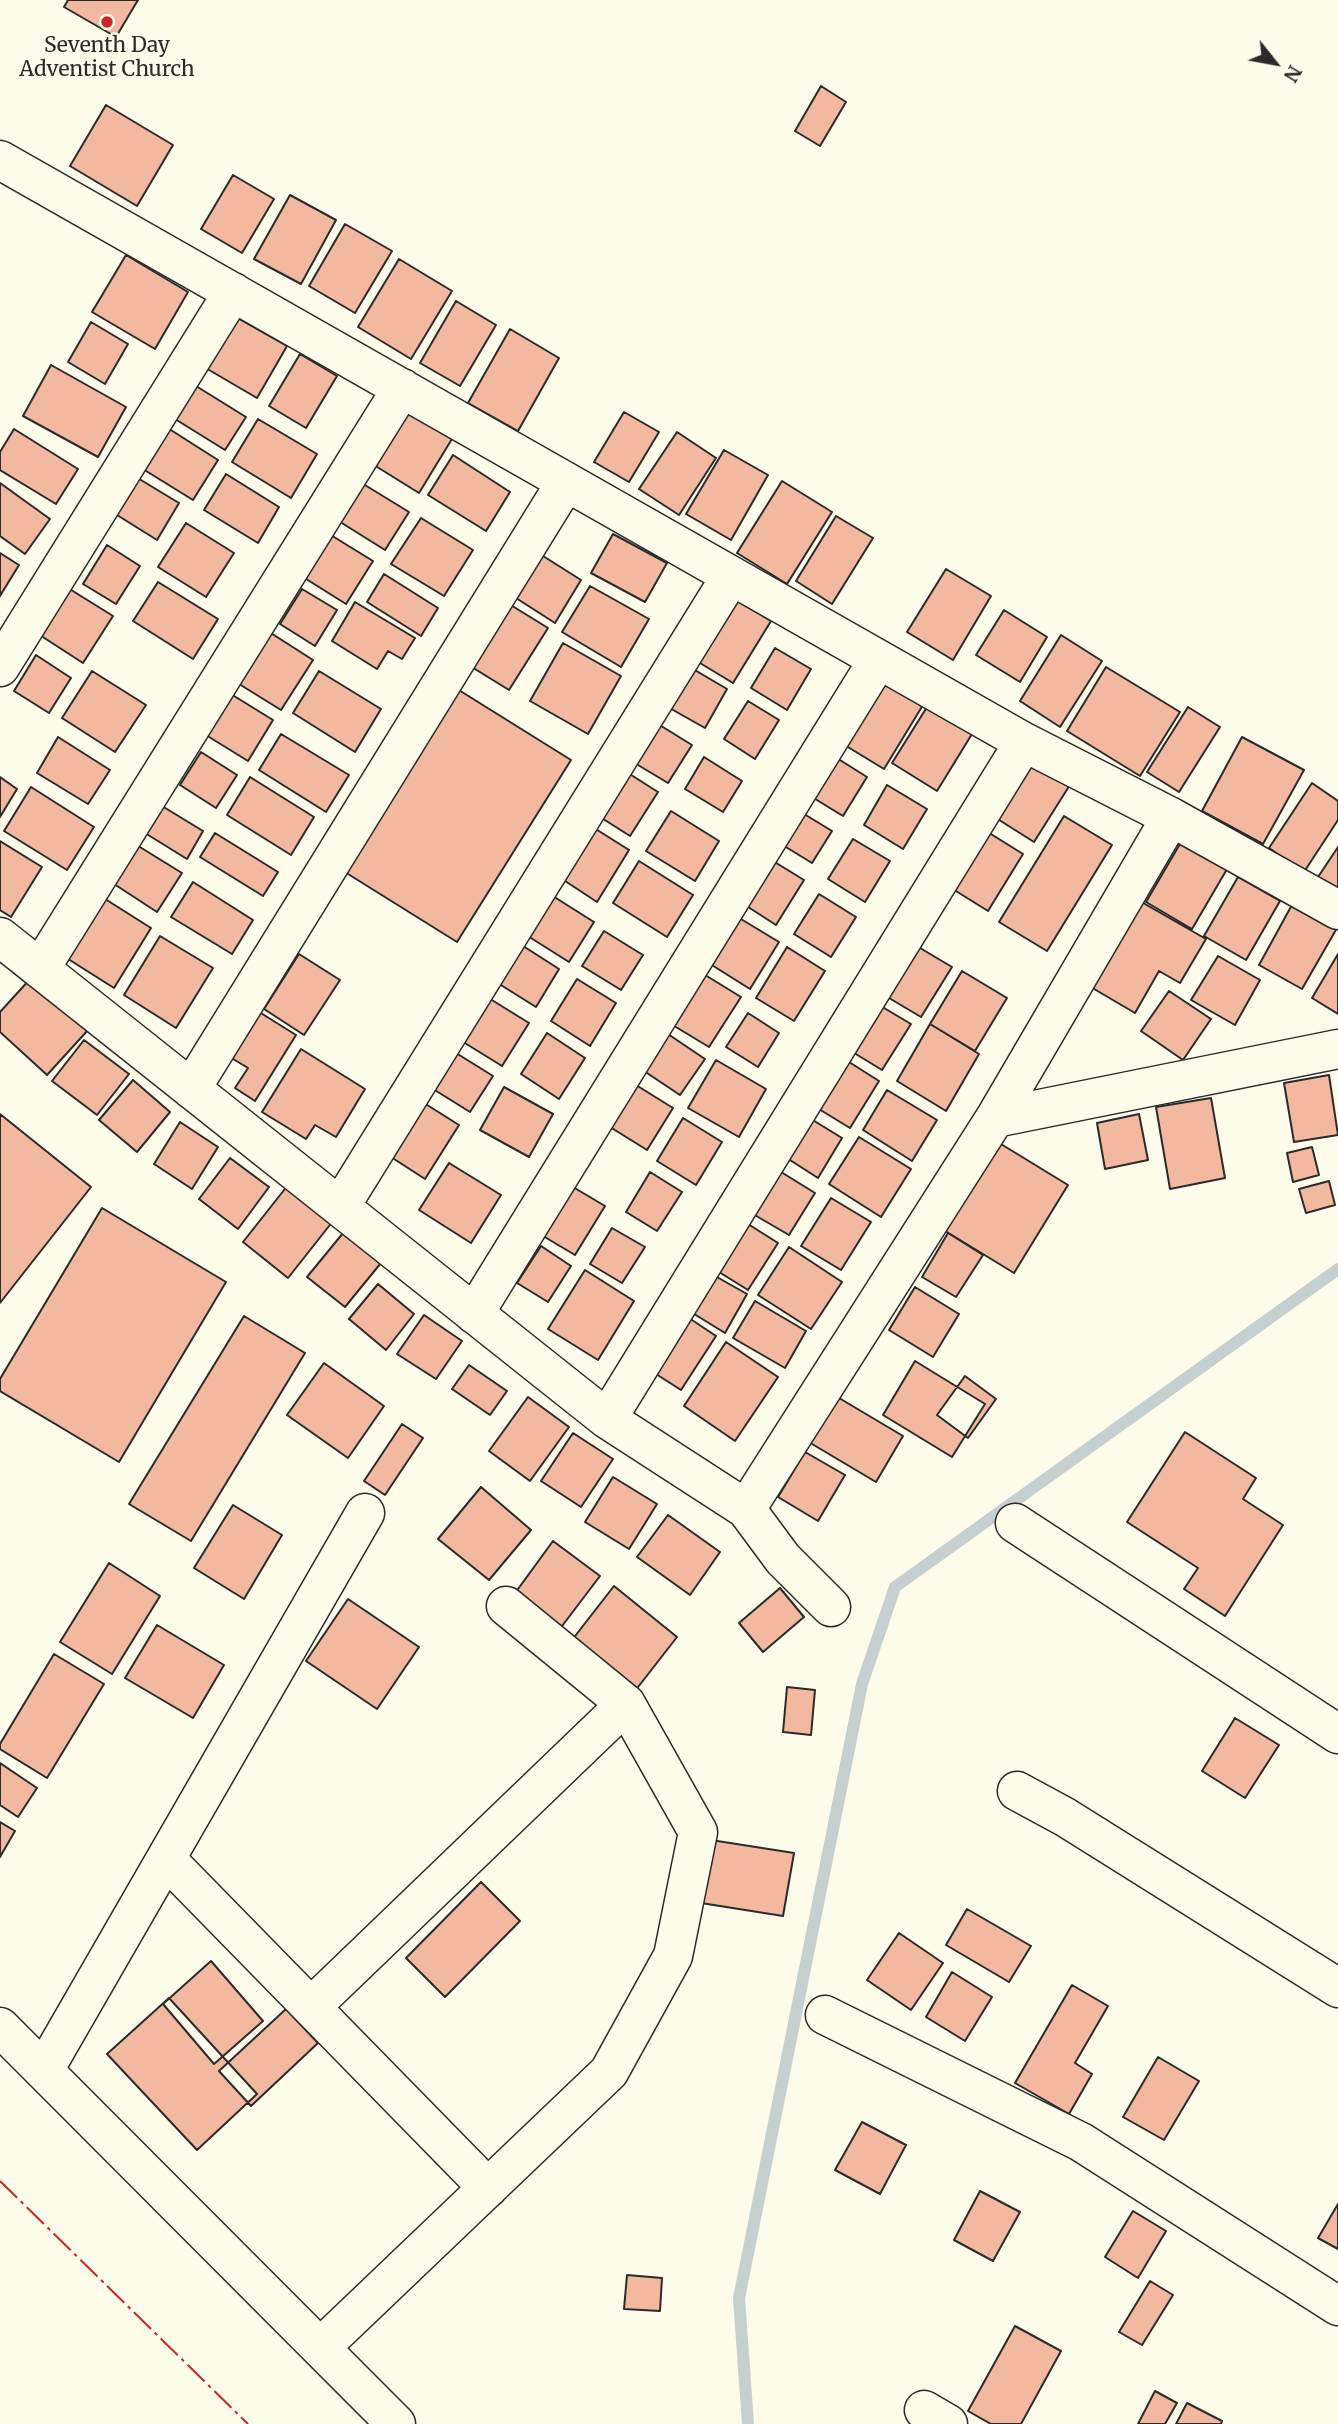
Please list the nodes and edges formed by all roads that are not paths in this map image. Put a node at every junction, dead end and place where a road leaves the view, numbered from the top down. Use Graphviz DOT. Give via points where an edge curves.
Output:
graph roads {
  1 [pos="0,160"];
  2 [pos="233,292"];
  3 [pos="402,388"];
  4 [pos="566,482"];
  5 [pos="731,576"];
  6 [pos="878,660"];
  7 [pos="0,667"];
  8 [pos="1024,743"];
  9 [pos="1171,817"];
  10 [pos="1338,910"];
  11 [pos="0,937"];
  12 [pos="40,970"];
  13 [pos="1338,1049"];
  14 [pos="191,1089"];
  15 [pos="995,1118"];
  16 [pos="340,1207"];
  17 [pos="474,1314"];
  18 [pos="607,1419"];
  19 [pos="746,1509"];
  20 [pos="365,1513"];
  21 [pos="1015,1523"];
  22 [pos="506,1606"];
  23 [pos="831,1608"];
  24 [pos="626,1704"];
  25 [pos="1338,1734"];
  26 [pos="1017,1791"];
  27 [pos="166,1859"];
  28 [pos="1338,1988"];
  29 [pos="311,2007"];
  30 [pos="825,2015"];
  31 [pos="0,2027"];
  32 [pos="44,2070"];
  33 [pos="488,2188"];
  34 [pos="1338,2306"];
  35 [pos="321,2347"];
  36 [pos="396,2424"];
  1 -- 2 [label="street"];
  2 -- 3 [label="street"];
  2 -- 7 [label="street"];
  3 -- 4 [label="street"];
  3 -- 12 [label="street"];
  4 -- 5 [label="street"];
  4 -- 14 [label="street"];
  5 -- 6 [label="street"];
  5 -- 16 [label="street"];
  6 -- 8 [label="street"];
  6 -- 17 [label="street"];
  8 -- 9 [label="street"];
  8 -- 18 [label="street"];
  9 -- 10 [label="street"];
  9 -- 15 [label="street"];
  11 -- 12 [label="street"];
  12 -- 14 [label="street"];
  13 -- 15 [label="street"];
  14 -- 16 [label="street"];
  15 -- 19 [label="street"];
  16 -- 17 [label="street"];
  17 -- 18 [label="street"];
  18 -- 19 [label="street"];
  19 -- 23 [label="street" via="783,1559"];
  20 -- 27 [label="street"];
  21 -- 25 [label="street"];
  22 -- 24 [label="street"];
  24 -- 29 [label="street"];
  24 -- 33 [label="street" via="698,1832 673,1956 609,2072"];
  26 -- 28 [label="street"];
  27 -- 29 [label="street"];
  27 -- 32 [label="street"];
  29 -- 33 [label="street"];
  30 -- 34 [label="street" via="1081,2142"];
  31 -- 32 [label="street"];
  32 -- 35 [label="street"];
  33 -- 35 [label="street"];
  35 -- 36 [label="street"];
}
